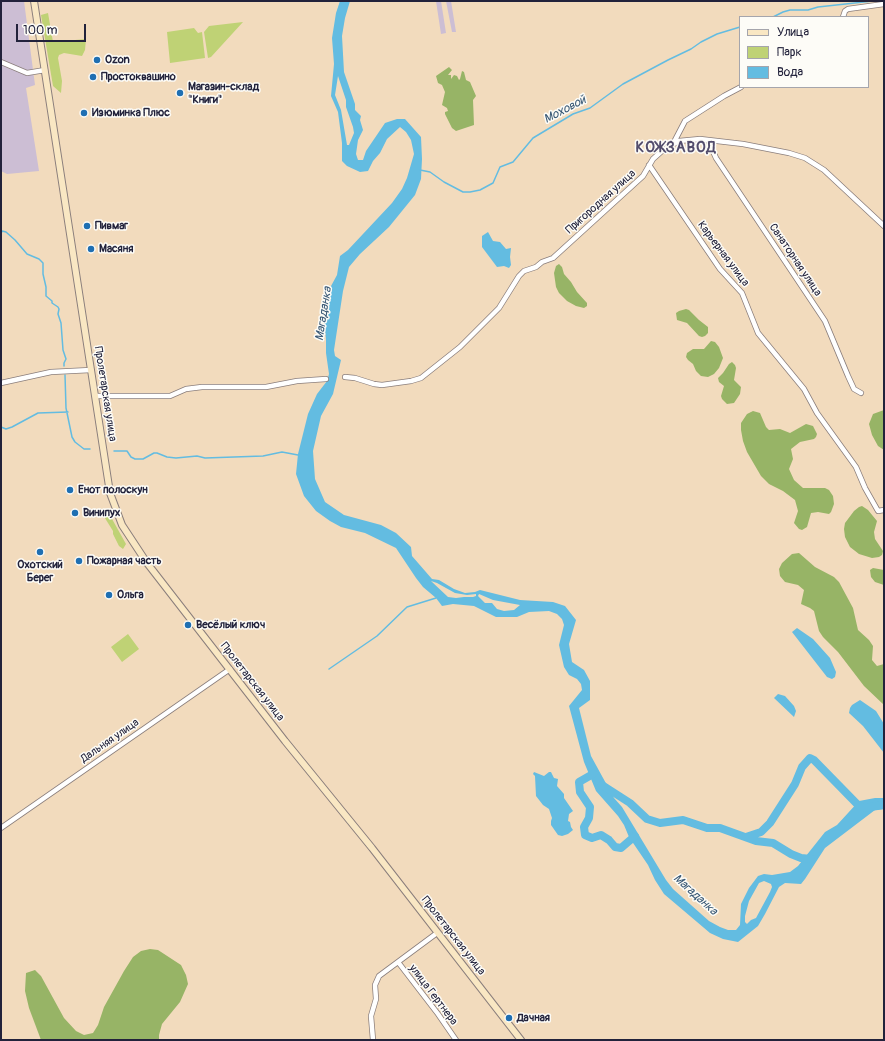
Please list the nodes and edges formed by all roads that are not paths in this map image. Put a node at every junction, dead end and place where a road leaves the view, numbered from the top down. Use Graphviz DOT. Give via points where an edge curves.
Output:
graph roads {
  1 [pos="34,1"];
  2 [pos="884,4"];
  3 [pos="843,16"];
  4 [pos="1,62"];
  5 [pos="45,70"];
  6 [pos="739,88"];
  7 [pos="708,140"];
  8 [pos="673,144"];
  9 [pos="649,165"];
  10 [pos="884,226"];
  11 [pos="91,370"];
  12 [pos="345,377"];
  13 [pos="326,379"];
  14 [pos="1,383"];
  15 [pos="861,393"];
  16 [pos="96,396"];
  17 [pos="884,510"];
  18 [pos="230,669"];
  19 [pos="1,828"];
  20 [pos="437,933"];
  21 [pos="398,962"];
  22 [pos="373,1040"];
  23 [pos="456,1040"];
  24 [pos="521,1040"];
  1 -- 5 [label="main road, Пролетарская улица"];
  2 -- 3 [label="street" via="848,9"];
  4 -- 5 [label="street" via="27,73"];
  5 -- 11 [label="main road, Пролетарская улица"];
  6 -- 8 [label="street" via="685,121"];
  7 -- 8 [label="street, Пригородная улица" via="685,140"];
  7 -- 10 [label="street, Пригородная улица" via="789,153 811,161 841,184"];
  7 -- 15 [label="street, Санаторная улица" via="716,158 825,321 854,388"];
  8 -- 9 [label="street, Пригородная улица" via="663,150"];
  9 -- 12 [label="street, Пригородная улица" via="643,176 553,258 524,271 499,308 460,347 421,378 382,385"];
  9 -- 17 [label="street, Карьерная улица" via="720,269 742,293 758,333 804,388 817,413 856,467 878,511"];
  11 -- 14 [label="street" via="51,372"];
  11 -- 16 [label="main road, Пролетарская улица"];
  13 -- 16 [label="street" via="266,387 202,387 186,389 170,396"];
  16 -- 18 [label="main road, Пролетарская улица" via="110,493 122,525 147,563"];
  18 -- 19 [label="street, Дальняя улица"];
  18 -- 20 [label="main road, Пролетарская улица"];
  20 -- 21 [label="street, улица Гертнера"];
  20 -- 24 [label="main road, Пролетарская улица"];
  21 -- 22 [label="street" via="379,976 375,985"];
  21 -- 23 [label="street, улица Гертнера"];
}
